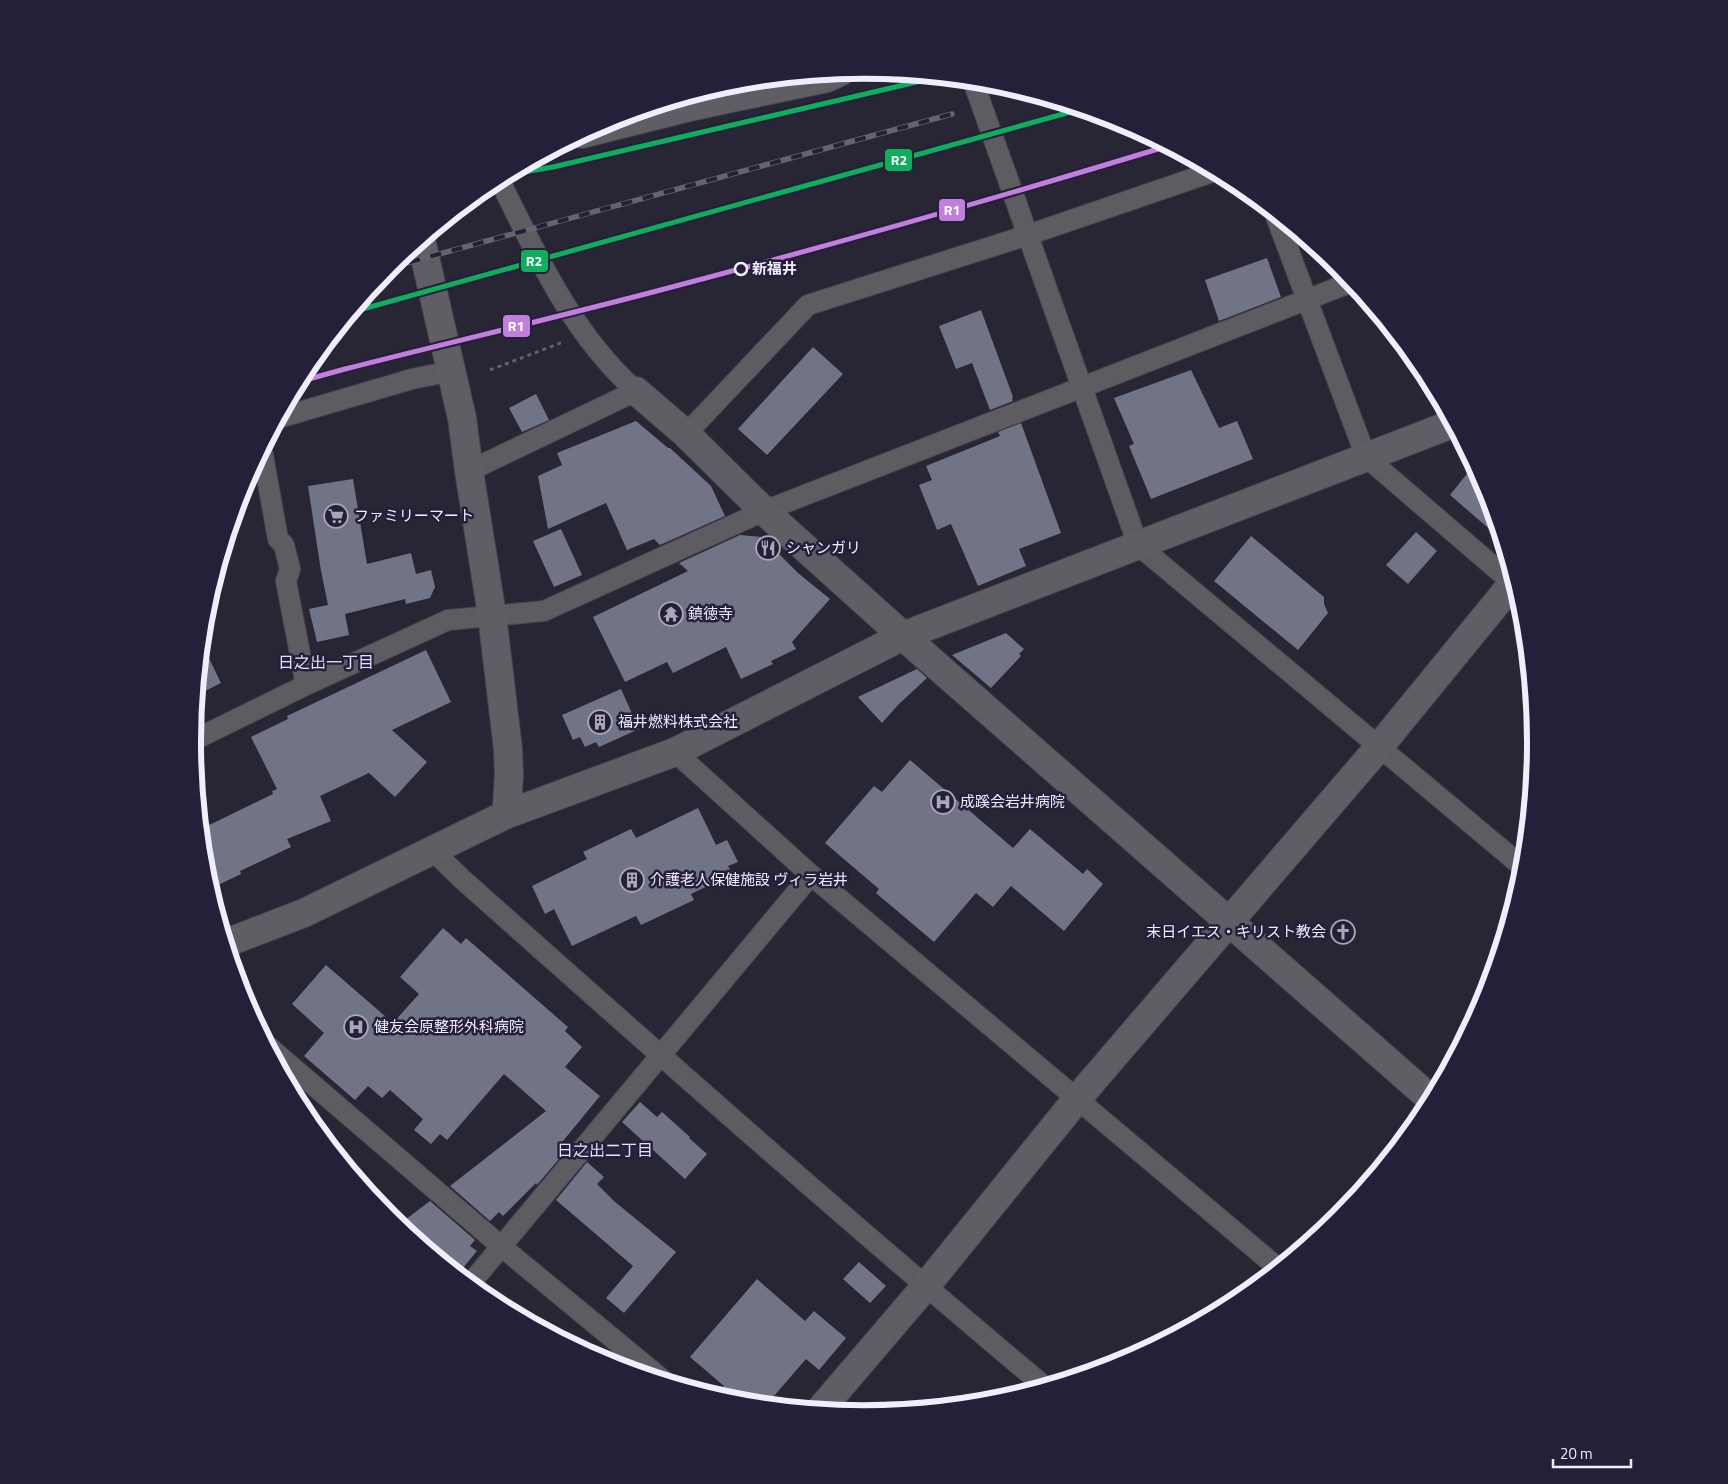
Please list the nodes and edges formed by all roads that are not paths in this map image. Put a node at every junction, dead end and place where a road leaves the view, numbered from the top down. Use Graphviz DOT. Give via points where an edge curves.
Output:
graph roads {
  1 [pos="808,81"];
  2 [pos="976,88"];
  3 [pos="697,100"];
  4 [pos="670,108"];
  5 [pos="1206,174"];
  6 [pos="503,187"];
  7 [pos="1279,225"];
  8 [pos="1028,235"];
  9 [pos="423,247"];
  10 [pos="1344,285"];
  11 [pos="1307,300"];
  12 [pos="452,371"];
  13 [pos="1082,386"];
  14 [pos="636,390"];
  15 [pos="287,416"];
  16 [pos="1447,426"];
  17 [pos="686,434"];
  18 [pos="1366,457"];
  19 [pos="264,460"];
  20 [pos="469,471"];
  21 [pos="764,511"];
  22 [pos="1138,545"];
  23 [pos="1507,578"];
  24 [pos="1510,589"];
  25 [pos="492,615"];
  26 [pos="903,636"];
  27 [pos="306,685"];
  28 [pos="201,737"];
  29 [pos="1379,747"];
  30 [pos="675,752"];
  31 [pos="505,815"];
  32 [pos="433,851"];
  33 [pos="1517,862"];
  34 [pos="811,875"];
  35 [pos="1230,922"];
  36 [pos="232,941"];
  37 [pos="661,1056"];
  38 [pos="282,1059"];
  39 [pos="1425,1094"];
  40 [pos="1077,1099"];
  41 [pos="502,1246"];
  42 [pos="1273,1264"];
  43 [pos="475,1278"];
  44 [pos="925,1287"];
  45 [pos="651,1370"];
  46 [pos="1039,1382"];
  47 [pos="825,1404"];
  1 -- 3 [label="street"];
  2 -- 8 [label="street"];
  3 -- 4 [label="street"];
  5 -- 8 [label="street"];
  6 -- 14 [label="street" via="546,272 585,334 614,370"];
  7 -- 11 [label="street"];
  8 -- 13 [label="street"];
  8 -- 17 [label="street" via="808,305"];
  9 -- 12 [label="street"];
  10 -- 11 [label="street"];
  11 -- 13 [label="street"];
  11 -- 18 [label="street"];
  12 -- 15 [label="street" via="412,379"];
  12 -- 20 [label="street"];
  13 -- 21 [label="street"];
  13 -- 22 [label="street"];
  14 -- 17 [label="street"];
  14 -- 20 [label="street"];
  16 -- 18 [label="street"];
  17 -- 21 [label="street"];
  18 -- 22 [label="street"];
  18 -- 23 [label="street"];
  19 -- 27 [label="street" via="278,538 284,545 290,568 286,581"];
  20 -- 25 [label="street"];
  21 -- 25 [label="street" via="544,611"];
  21 -- 26 [label="street"];
  22 -- 26 [label="street"];
  22 -- 29 [label="street"];
  24 -- 29 [label="street"];
  25 -- 27 [label="street" via="448,620"];
  25 -- 31 [label="street" via="509,766"];
  26 -- 30 [label="street"];
  26 -- 35 [label="street"];
  27 -- 28 [label="street"];
  29 -- 33 [label="street"];
  29 -- 35 [label="street"];
  30 -- 31 [label="street"];
  30 -- 34 [label="street"];
  31 -- 32 [label="street"];
  32 -- 36 [label="street" via="304,912"];
  32 -- 37 [label="street"];
  34 -- 37 [label="street"];
  34 -- 40 [label="street"];
  35 -- 39 [label="street"];
  35 -- 40 [label="street"];
  37 -- 41 [label="street"];
  37 -- 44 [label="street"];
  38 -- 41 [label="street"];
  40 -- 42 [label="street"];
  40 -- 44 [label="street"];
  41 -- 43 [label="street"];
  41 -- 45 [label="street"];
  44 -- 46 [label="street"];
  44 -- 47 [label="street"];
}
